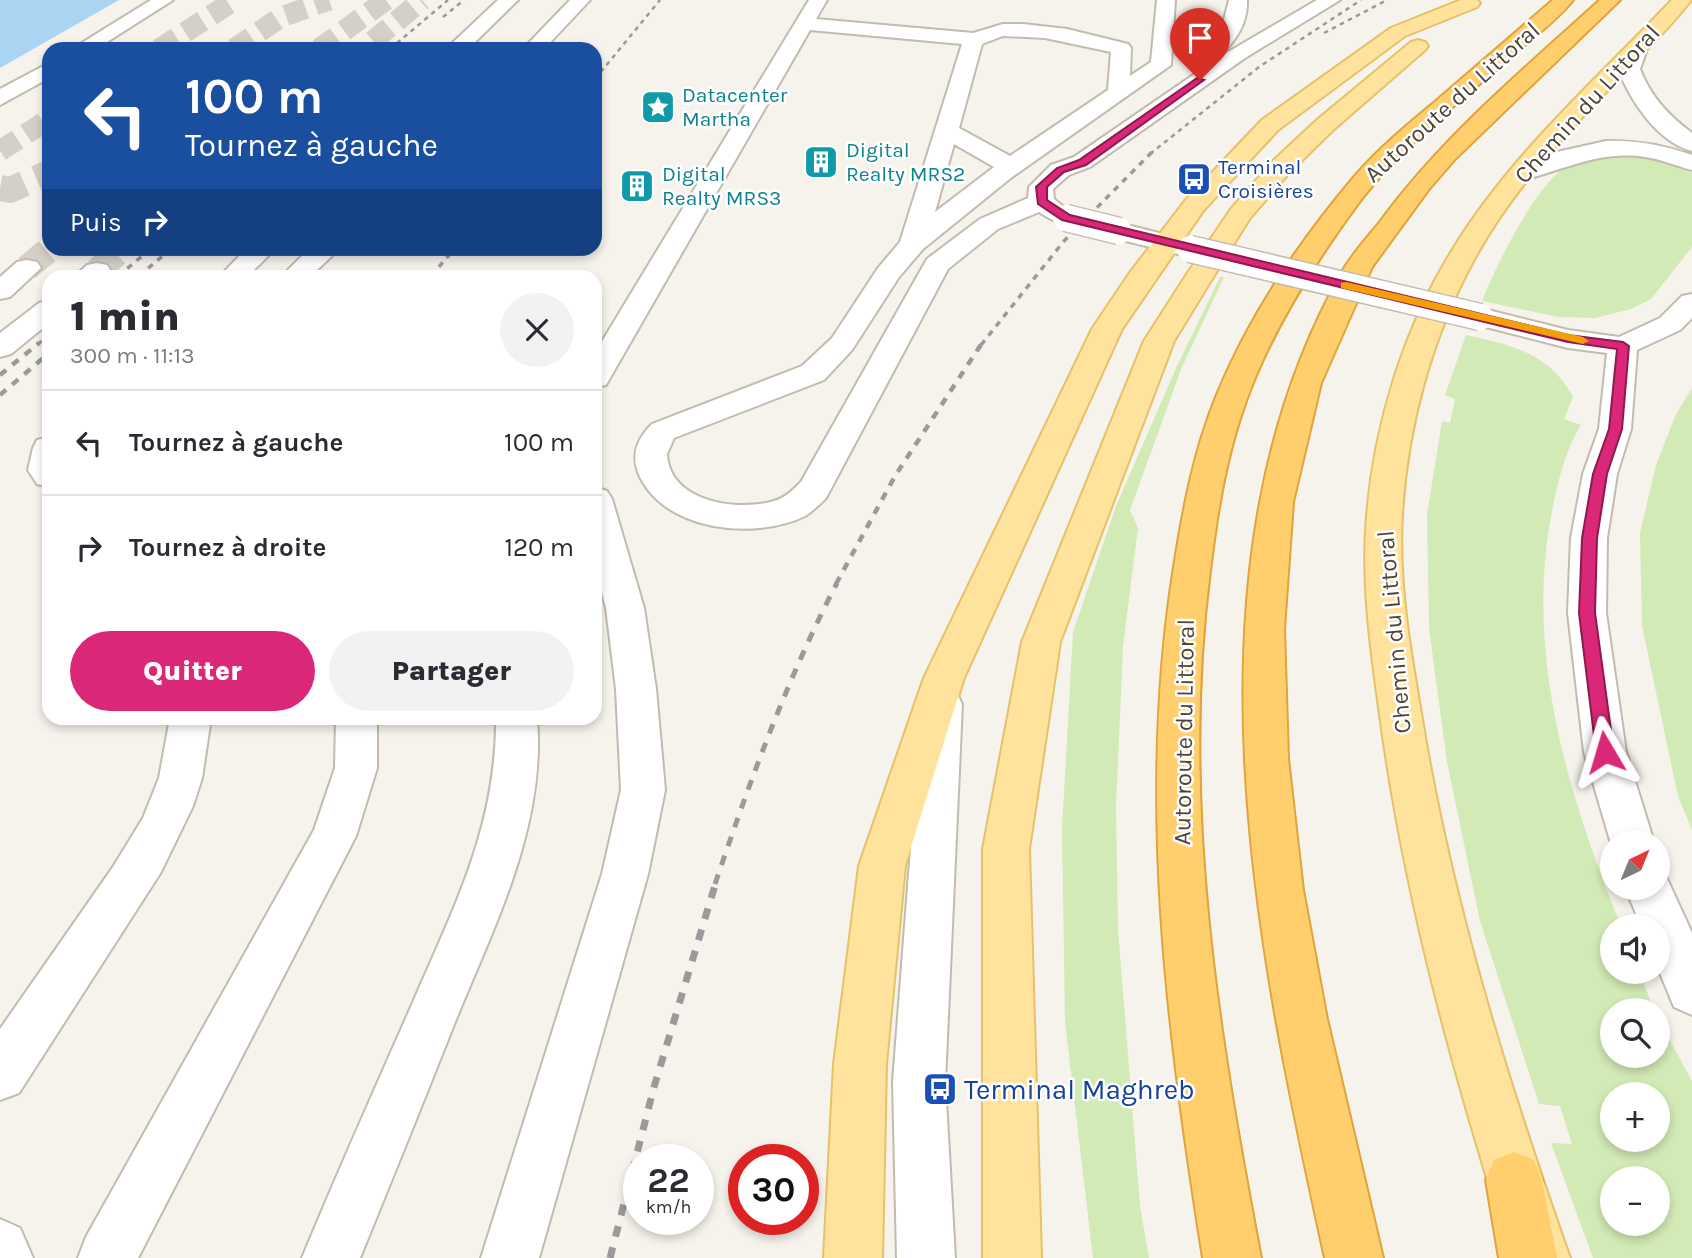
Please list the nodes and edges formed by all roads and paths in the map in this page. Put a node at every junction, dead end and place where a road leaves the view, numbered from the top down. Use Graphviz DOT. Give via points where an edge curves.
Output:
graph roads {
  1 [pos="164,0"];
  2 [pos="509,0"];
  3 [pos="580,0"];
  4 [pos="1166,0"];
  5 [pos="1238,0"];
  6 [pos="1331,0"];
  7 [pos="1564,0"];
  8 [pos="1611,0"];
  9 [pos="1682,0"];
  10 [pos="1472,1"];
  11 [pos="1275,8"];
  12 [pos="811,12"];
  13 [pos="1267,36"];
  14 [pos="975,39"];
  15 [pos="94,42"];
  16 [pos="464,42"];
  17 [pos="540,42"];
  18 [pos="1636,52"];
  19 [pos="42,73"];
  20 [pos="1119,93"];
  21 [pos="0,98"];
  22 [pos="947,131"];
  23 [pos="1692,144"];
  24 [pos="1692,163"];
  25 [pos="1011,166"];
  26 [pos="1060,170"];
  27 [pos="1522,173"];
  28 [pos="1054,210"];
  29 [pos="913,244"];
  30 [pos="1178,246"];
  31 [pos="254,256"];
  32 [pos="318,256"];
  33 [pos="27,268"];
  34 [pos="239,270"];
  35 [pos="302,270"];
  36 [pos="0,291"];
  37 [pos="1692,302"];
  38 [pos="42,315"];
  39 [pos="1623,346"];
  40 [pos="0,348"];
  41 [pos="602,366"];
  42 [pos="602,524"];
  43 [pos="944,678"];
  44 [pos="190,725"];
  45 [pos="356,725"];
  46 [pos="517,725"];
  47 [pos="1628,830"];
  48 [pos="1654,900"];
  49 [pos="1692,990"];
  50 [pos="0,1074"];
  51 [pos="1514,1180"];
  52 [pos="0,1248"];
  53 [pos="4,1258"];
  54 [pos="107,1258"];
  55 [pos="331,1258"];
  56 [pos="510,1258"];
  57 [pos="853,1258"];
  58 [pos="926,1258"];
  59 [pos="1012,1258"];
  60 [pos="1232,1258"];
  61 [pos="1354,1258"];
  62 [pos="1528,1258"];
  63 [pos="1541,1258"];
  1 -- 15 [label="street"];
  2 -- 16 [label="street"];
  3 -- 17 [label="street"];
  4 -- 20 [label="street" via="1161,65"];
  5 -- 26 [label="street" via="1239,12 1220,48 1063,157"];
  6 -- 13 [label="street"];
  7 -- 60 [label="highway, Autoroute du Littoral" via="1419,127 1355,191 1306,258 1239,379 1206,484 1180,654 1179,780 1184,896 1200,1065"];
  8 -- 61 [label="highway, Autoroute du Littoral" via="1463,138 1424,180 1356,271 1329,322 1299,399 1276,494 1265,603 1265,736 1278,884 1319,1115"];
  9 -- 18 [label="main road, Chemin du Littoral"];
  10 -- 30 [label="main road" via="1398,32 1270,125 1206,192"];
  10 -- 59 [label="main road" via="1325,125 1240,214 1159,341 1041,642 1006,849"];
  11 -- 13 [label="street"];
  12 -- 14 [label="street"];
  12 -- 41 [label="street"];
  13 -- 26 [label="street" via="1082,162"];
  14 -- 20 [label="street" via="1009,30 1064,34 1121,48"];
  14 -- 22 [label="street"];
  18 -- 23 [label="street" via="1629,69 1638,94 1660,120"];
  18 -- 27 [label="main road, Chemin du Littoral"];
  19 -- 21 [label="street"];
  20 -- 25 [label="street"];
  22 -- 25 [label="street"];
  22 -- 29 [label="street"];
  24 -- 27 [label="street" via="1647,150 1603,147"];
  25 -- 29 [label="street"];
  26 -- 28 [label="street" via="1041,187"];
  27 -- 51 [label="main road, Chemin du Littoral" via="1485,219 1443,291 1396,433 1384,518 1389,626 1420,832 1473,1043"];
  28 -- 29 [label="street" via="989,224 937,264 814,490 793,507 762,516 723,515 687,505 661,485 650,460 654,440 663,431 813,373 832,359"];
  28 -- 30 [label="street, bridge"];
  30 -- 39 [label="street, bridge" via="1568,339"];
  30 -- 43 [label="main road" via="1107,329"];
  31 -- 34 [label="street"];
  32 -- 35 [label="street"];
  33 -- 36 [label="street"];
  37 -- 39 [label="street" via="1670,324"];
  38 -- 40 [label="street"];
  39 -- 47 [label="street" via="1615,429 1600,474 1589,538 1587,613 1605,752"];
  42 -- 56 [label="street" via="625,608 643,790 625,874"];
  43 -- 57 [label="main road" via="882,866 860,1064"];
  43 -- 58 [label="street" via="919,1082"];
  44 -- 50 [label="street" via="189,748 175,798 156,841"];
  45 -- 54 [label="street" via="356,768 334,836"];
  46 -- 55 [label="street" via="506,829 484,895"];
  48 -- 49 [label="street"];
  51 -- 62 [label="highway"];
  51 -- 63 [label="main road, Chemin du Littoral"];
  52 -- 53 [label="street"];
}
